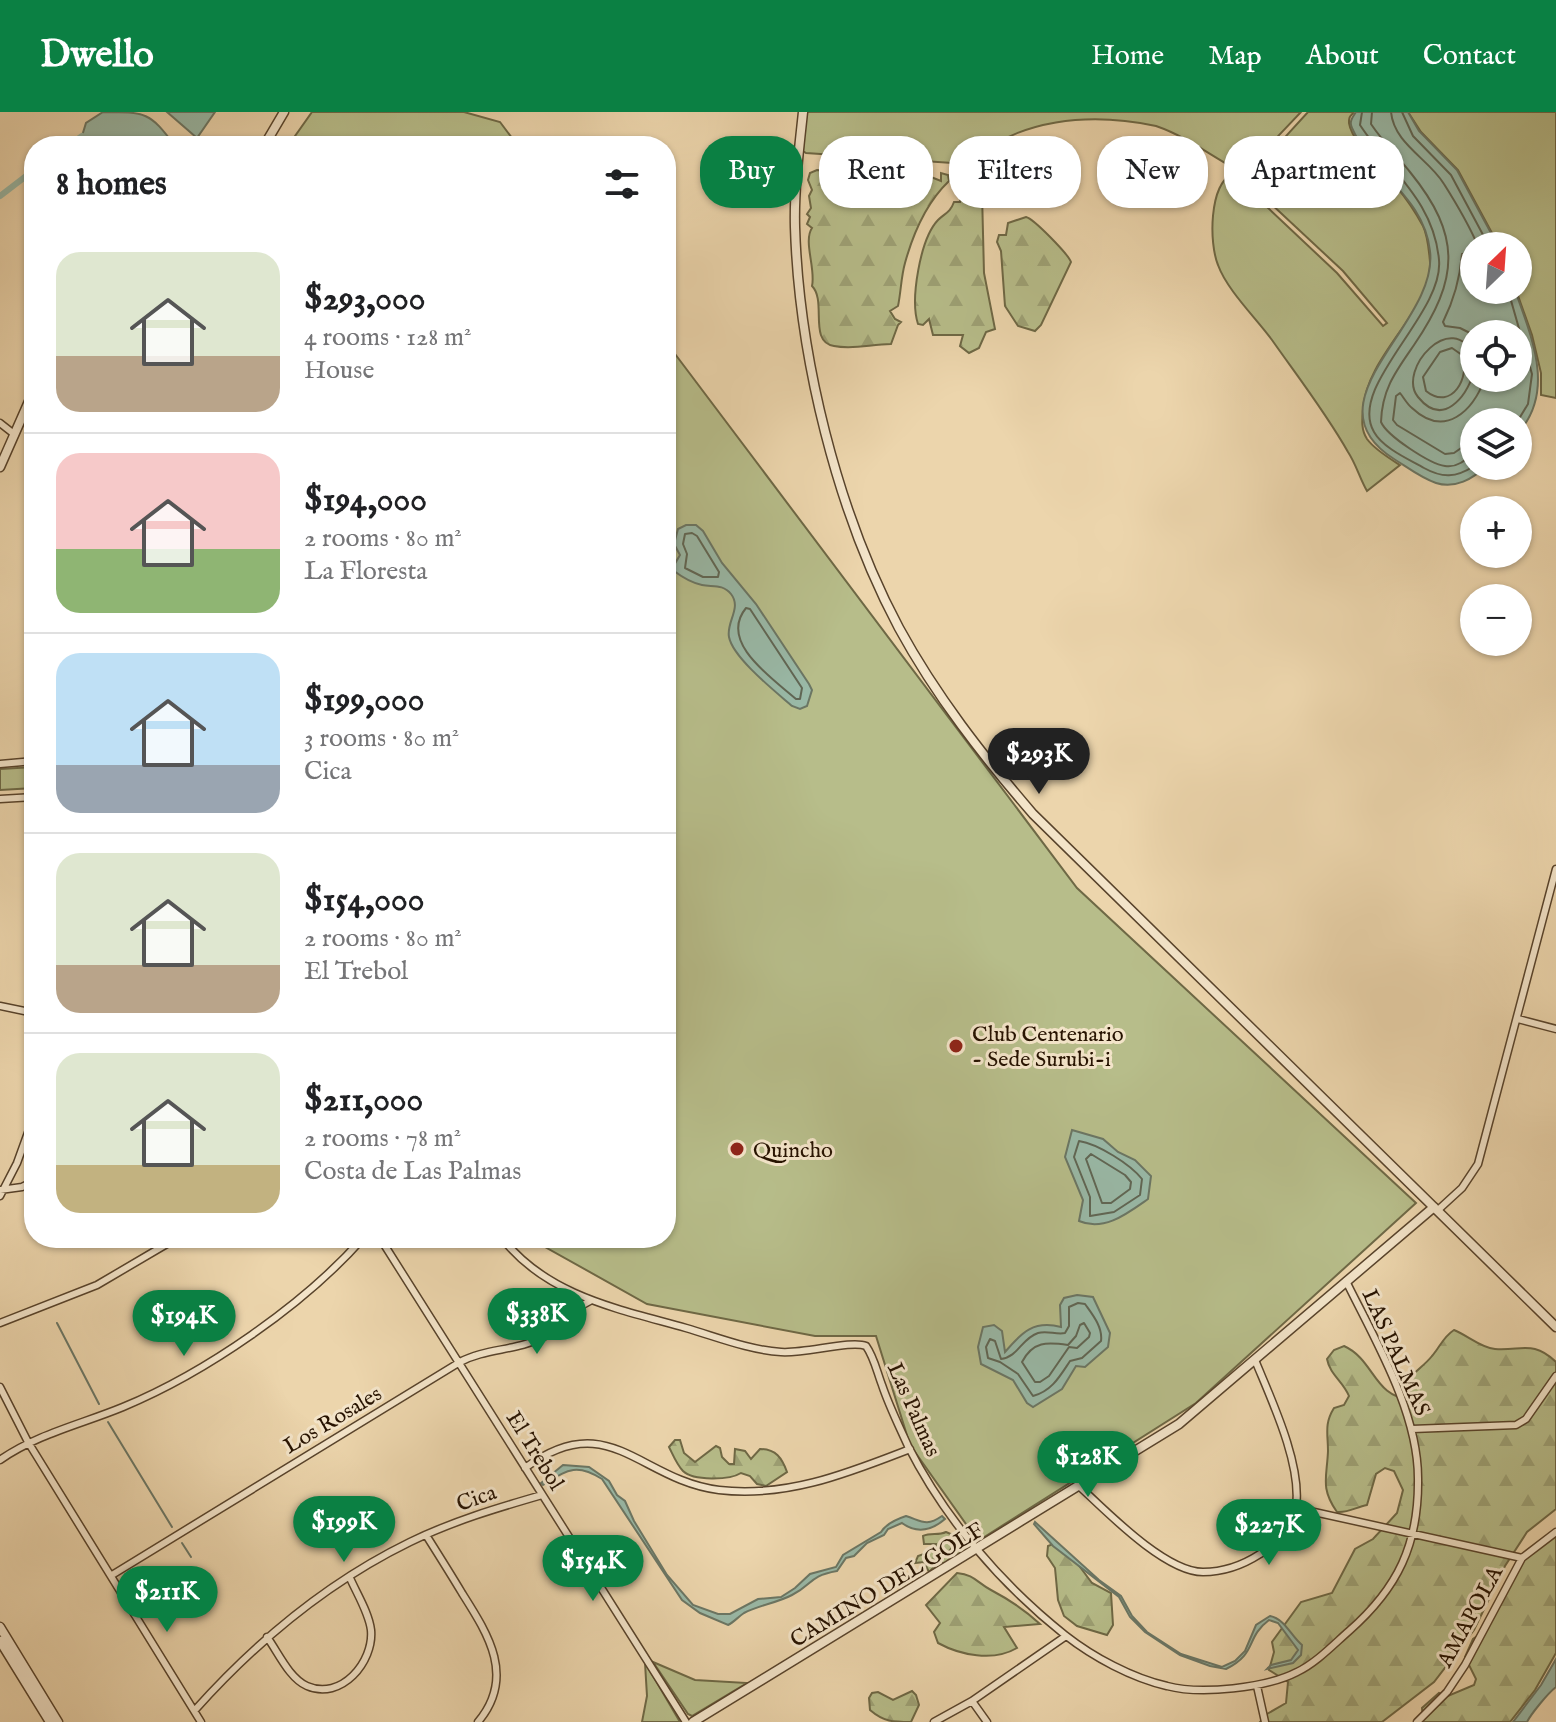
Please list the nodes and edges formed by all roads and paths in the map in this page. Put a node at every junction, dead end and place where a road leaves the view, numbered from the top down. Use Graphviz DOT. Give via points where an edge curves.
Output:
graph roads {
  1 [pos="284,112"];
  2 [pos="803,112"];
  3 [pos="270,136"];
  4 [pos="24,412"];
  5 [pos="0,423"];
  6 [pos="14,434"];
  7 [pos="0,467"];
  8 [pos="24,762"];
  9 [pos="0,764"];
  10 [pos="24,798"];
  11 [pos="0,799"];
  12 [pos="1556,869"];
  13 [pos="0,1006"];
  14 [pos="24,1011"];
  15 [pos="1518,1019"];
  16 [pos="1556,1029"];
  17 [pos="24,1144"];
  18 [pos="24,1184"];
  19 [pos="1,1192"];
  20 [pos="1436,1209"];
  21 [pos="162,1248"];
  22 [pos="352,1248"];
  23 [pos="386,1248"];
  24 [pos="511,1248"];
  25 [pos="1346,1281"];
  26 [pos="569,1292"];
  27 [pos="590,1301"];
  28 [pos="576,1310"];
  29 [pos="0,1323"];
  30 [pos="1556,1327"];
  31 [pos="1255,1360"];
  32 [pos="460,1362"];
  33 [pos="1556,1376"];
  34 [pos="0,1387"];
  35 [pos="1412,1429"];
  36 [pos="28,1442"];
  37 [pos="910,1449"];
  38 [pos="0,1460"];
  39 [pos="525,1468"];
  40 [pos="1079,1486"];
  41 [pos="542,1495"];
  42 [pos="1296,1508"];
  43 [pos="1413,1532"];
  44 [pos="1556,1532"];
  45 [pos="426,1535"];
  46 [pos="977,1550"];
  47 [pos="1522,1558"];
  48 [pos="112,1575"];
  49 [pos="350,1578"];
  50 [pos="0,1627"];
  51 [pos="1066,1636"];
  52 [pos="267,1637"];
  53 [pos="0,1641"];
  54 [pos="1257,1686"];
  55 [pos="972,1701"];
  56 [pos="195,1710"];
  57 [pos="50,1722"];
  58 [pos="58,1722"];
  59 [pos="201,1722"];
  60 [pos="478,1722"];
  61 [pos="686,1722"];
  62 [pos="693,1722"];
  63 [pos="934,1722"];
  64 [pos="987,1722"];
  65 [pos="1265,1722"];
  66 [pos="1417,1722"];
  1 -- 3 [label="street"];
  2 -- 20 [label="street" via="795,226 810,362 837,473 865,554 900,629 978,749 1033,814"];
  4 -- 6 [label="street"];
  5 -- 6 [label="street"];
  6 -- 7 [label="street"];
  8 -- 9 [label="street"];
  10 -- 11 [label="street"];
  12 -- 15 [label="street"];
  13 -- 14 [label="street"];
  15 -- 16 [label="street"];
  15 -- 20 [label="street" via="1478,1164 1462,1188"];
  17 -- 19 [label="street"];
  18 -- 19 [label="street"];
  20 -- 25 [label="street, CAMINO DEL GOLF"];
  20 -- 30 [label="street"];
  21 -- 29 [label="street" via="97,1285"];
  22 -- 36 [label="street" via="308,1290 228,1350 125,1406"];
  23 -- 32 [label="street, El Trebol"];
  24 -- 26 [label="street, Las Palmas"];
  25 -- 31 [label="street, CAMINO DEL GOLF"];
  25 -- 35 [label="street, LAS PALMAS"];
  26 -- 27 [label="street, Las Palmas"];
  26 -- 28 [label="street"];
  27 -- 28 [label="street, Los Rosales"];
  27 -- 37 [label="street, Las Palmas" via="763,1350 804,1352 861,1344 869,1350"];
  28 -- 32 [label="street, Los Rosales" via="533,1342"];
  31 -- 40 [label="street, CAMINO DEL GOLF" via="1179,1424"];
  31 -- 42 [label="street" via="1286,1442"];
  32 -- 39 [label="street, El Trebol"];
  32 -- 48 [label="street, Los Rosales"];
  33 -- 35 [label="street" via="1516,1425"];
  34 -- 36 [label="street"];
  35 -- 43 [label="street, LAS PALMAS" via="1418,1475"];
  36 -- 38 [label="street"];
  36 -- 48 [label="street"];
  37 -- 39 [label="street" via="823,1481 761,1491 682,1482 632,1454 595,1443 562,1447"];
  37 -- 46 [label="street, Las Palmas"];
  39 -- 41 [label="street, El Trebol"];
  40 -- 42 [label="street" via="1161,1556 1202,1572 1230,1569 1267,1551 1287,1529"];
  40 -- 46 [label="street, CAMINO DEL GOLF"];
  41 -- 45 [label="street, Cica"];
  41 -- 61 [label="street, El Trebol"];
  42 -- 43 [label="street"];
  43 -- 47 [label="street"];
  43 -- 54 [label="street, LAS PALMAS" via="1392,1586 1363,1618 1298,1672"];
  44 -- 47 [label="street, AMAPOLA"];
  45 -- 49 [label="street, Cica"];
  45 -- 60 [label="street" via="494,1652 496,1685"];
  46 -- 51 [label="street, Las Palmas"];
  46 -- 62 [label="street, CAMINO DEL GOLF"];
  47 -- 66 [label="street, AMAPOLA" via="1465,1665"];
  48 -- 56 [label="street"];
  49 -- 52 [label="street, Cica"];
  49 -- 52 [label="street" via="371,1629 371,1645 367,1658 347,1680 330,1688 306,1686"];
  50 -- 58 [label="street"];
  51 -- 54 [label="street, LAS PALMAS" via="1112,1664 1170,1687"];
  51 -- 55 [label="street"];
  52 -- 56 [label="street, Cica"];
  53 -- 57 [label="street"];
  54 -- 65 [label="street"];
  55 -- 63 [label="street"];
  55 -- 64 [label="street"];
  56 -- 59 [label="street"];
}
